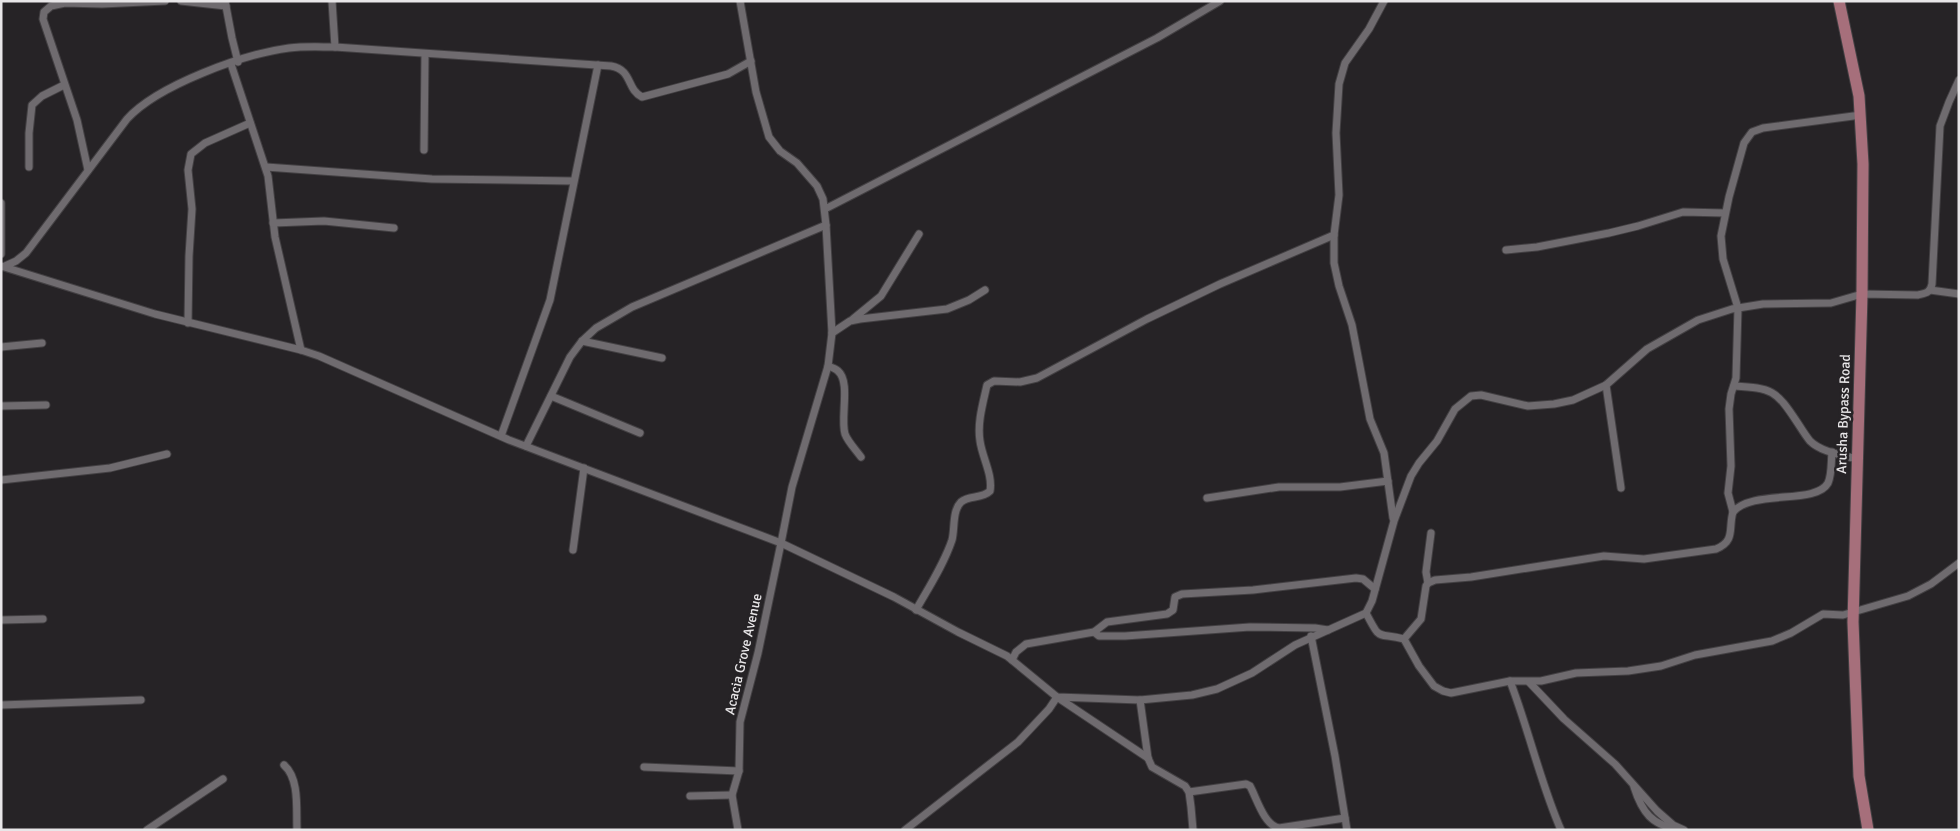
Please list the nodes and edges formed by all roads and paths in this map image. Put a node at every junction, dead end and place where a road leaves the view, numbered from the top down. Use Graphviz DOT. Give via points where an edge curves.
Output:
graph roads {
  1 [pos="165,1"];
  2 [pos="182,1"];
  3 [pos="332,1"];
  4 [pos="740,1"];
  5 [pos="1220,1"];
  6 [pos="1384,1"];
  7 [pos="1839,1"];
  8 [pos="128,2"];
  9 [pos="50,4"];
  10 [pos="226,4"];
  11 [pos="335,47"];
  12 [pos="425,54"];
  13 [pos="751,61"];
  14 [pos="235,63"];
  15 [pos="598,65"];
  16 [pos="1959,80"];
  17 [pos="64,85"];
  18 [pos="1861,115"];
  19 [pos="250,123"];
  20 [pos="424,150"];
  21 [pos="29,167"];
  22 [pos="266,167"];
  23 [pos="88,170"];
  24 [pos="573,181"];
  25 [pos="1,203"];
  26 [pos="825,209"];
  27 [pos="1725,213"];
  28 [pos="273,222"];
  29 [pos="826,225"];
  30 [pos="394,228"];
  31 [pos="919,234"];
  32 [pos="1334,235"];
  33 [pos="1506,250"];
  34 [pos="1,254"];
  35 [pos="3,266"];
  36 [pos="985,290"];
  37 [pos="1930,290"];
  38 [pos="1862,294"];
  39 [pos="1959,294"];
  40 [pos="1738,308"];
  41 [pos="850,321"];
  42 [pos="188,323"];
  43 [pos="832,333"];
  44 [pos="582,341"];
  45 [pos="42,343"];
  46 [pos="1,347"];
  47 [pos="300,350"];
  48 [pos="662,358"];
  49 [pos="828,366"];
  50 [pos="1606,385"];
  51 [pos="1734,386"];
  52 [pos="551,396"];
  53 [pos="1,406"];
  54 [pos="46,406"];
  55 [pos="640,433"];
  56 [pos="501,436"];
  57 [pos="526,446"];
  58 [pos="1832,452"];
  59 [pos="167,454"];
  60 [pos="861,456"];
  61 [pos="1857,459"];
  62 [pos="584,468"];
  63 [pos="1,480"];
  64 [pos="1388,481"];
  65 [pos="1621,488"];
  66 [pos="1207,498"];
  67 [pos="1733,512"];
  68 [pos="1394,521"];
  69 [pos="1431,532"];
  70 [pos="781,544"];
  71 [pos="573,550"];
  72 [pos="1959,563"];
  73 [pos="1428,583"];
  74 [pos="1376,589"];
  75 [pos="916,610"];
  76 [pos="1854,612"];
  77 [pos="1366,613"];
  78 [pos="1,620"];
  79 [pos="43,620"];
  80 [pos="1328,630"];
  81 [pos="1094,632"];
  82 [pos="1311,636"];
  83 [pos="1404,639"];
  84 [pos="1012,660"];
  85 [pos="1510,681"];
  86 [pos="1530,682"];
  87 [pos="1057,697"];
  88 [pos="141,700"];
  89 [pos="1140,700"];
  90 [pos="1,705"];
  91 [pos="1148,758"];
  92 [pos="284,765"];
  93 [pos="644,767"];
  94 [pos="739,771"];
  95 [pos="223,780"];
  96 [pos="1189,792"];
  97 [pos="732,795"];
  98 [pos="690,796"];
  99 [pos="1345,818"];
  100 [pos="147,830"];
  101 [pos="297,830"];
  102 [pos="738,830"];
  103 [pos="905,830"];
  104 [pos="1193,830"];
  105 [pos="1347,830"];
  106 [pos="1561,830"];
  107 [pos="1683,830"];
  108 [pos="1868,830"];
  1 -- 8 [label="street"];
  2 -- 10 [label="street"];
  3 -- 11 [label="street"];
  4 -- 13 [label="street, Acacia Grove Avenue"];
  5 -- 26 [label="street" via="1157,38"];
  6 -- 32 [label="street" via="1346,63 1339,84 1336,105 1339,196"];
  7 -- 18 [label="main road, Arusha Bypass Road"];
  8 -- 9 [label="street"];
  9 -- 17 [label="street" via="43,19"];
  10 -- 14 [label="street"];
  11 -- 12 [label="street"];
  11 -- 14 [label="street" via="290,48"];
  12 -- 15 [label="street"];
  12 -- 20 [label="street"];
  13 -- 15 [label="street" via="728,74 642,97 636,93 622,69"];
  13 -- 26 [label="street, Acacia Grove Avenue" via="769,137 817,186"];
  14 -- 19 [label="street"];
  14 -- 23 [label="street" via="180,83 145,102 127,119"];
  15 -- 24 [label="street"];
  16 -- 37 [label="street" via="1940,126"];
  17 -- 21 [label="street" via="32,105"];
  17 -- 23 [label="street" via="81,134"];
  18 -- 27 [label="street" via="1752,132 1744,143"];
  18 -- 38 [label="main road, Arusha Bypass Road"];
  19 -- 22 [label="street"];
  19 -- 42 [label="street" via="205,143 191,154 188,170 192,209"];
  22 -- 24 [label="street" via="432,179"];
  22 -- 28 [label="street"];
  23 -- 35 [label="street" via="26,253"];
  24 -- 56 [label="street" via="550,300"];
  25 -- 34 [label="street"];
  26 -- 29 [label="street, Acacia Grove Avenue"];
  27 -- 33 [label="street" via="1683,212 1629,229"];
  27 -- 40 [label="street" via="1721,247"];
  28 -- 30 [label="street" via="324,221"];
  28 -- 47 [label="street"];
  29 -- 43 [label="street, Acacia Grove Avenue"];
  29 -- 44 [label="street" via="632,307 596,328"];
  31 -- 41 [label="street" via="881,296"];
  32 -- 64 [label="street" via="1336,278 1352,325 1370,419 1384,453"];
  32 -- 75 [label="street" via="1155,315 1037,378 1020,382 994,381 987,385 980,439 990,491 959,505 951,543"];
  35 -- 42 [label="street"];
  36 -- 41 [label="street" via="946,309"];
  37 -- 38 [label="street" via="1918,295"];
  37 -- 39 [label="street"];
  38 -- 40 [label="street" via="1831,303 1763,304"];
  38 -- 61 [label="main road, Arusha Bypass Road"];
  40 -- 50 [label="street" via="1698,320 1647,349"];
  40 -- 51 [label="street"];
  41 -- 43 [label="street"];
  42 -- 47 [label="street"];
  43 -- 49 [label="street, Acacia Grove Avenue"];
  44 -- 48 [label="street"];
  44 -- 52 [label="street" via="570,357"];
  45 -- 46 [label="street"];
  47 -- 56 [label="street"];
  49 -- 60 [label="street" via="842,376 844,429 847,439"];
  49 -- 70 [label="street, Acacia Grove Avenue" via="792,487"];
  50 -- 65 [label="street"];
  50 -- 68 [label="street" via="1573,400 1538,406 1482,395 1471,396 1455,409 1419,464"];
  51 -- 58 [label="street" via="1762,388 1778,395 1810,441"];
  51 -- 67 [label="street" via="1730,409 1728,493"];
  52 -- 55 [label="street"];
  52 -- 57 [label="street"];
  53 -- 54 [label="street"];
  56 -- 57 [label="street"];
  57 -- 62 [label="street"];
  58 -- 61 [label="street"];
  58 -- 67 [label="street" via="1830,477 1823,488 1750,501"];
  59 -- 63 [label="street" via="110,468"];
  61 -- 76 [label="main road, Arusha Bypass Road"];
  62 -- 70 [label="street"];
  62 -- 71 [label="street"];
  64 -- 66 [label="street" via="1340,487 1279,487"];
  64 -- 68 [label="street"];
  67 -- 73 [label="street" via="1730,538 1727,544 1716,549 1636,560 1604,556"];
  68 -- 74 [label="street"];
  69 -- 73 [label="street" via="1426,572"];
  70 -- 75 [label="street"];
  70 -- 94 [label="street, Acacia Grove Avenue" via="740,722"];
  72 -- 76 [label="street" via="1908,596"];
  73 -- 83 [label="street" via="1421,619"];
  74 -- 77 [label="street"];
  74 -- 81 [label="street" via="1356,578 1253,590 1182,594 1175,597 1170,612 1107,622"];
  75 -- 84 [label="street"];
  76 -- 86 [label="street" via="1823,614 1772,641 1695,655 1661,666 1576,673"];
  76 -- 108 [label="main road, Arusha Bypass Road" via="1859,776"];
  77 -- 80 [label="street"];
  77 -- 83 [label="street" via="1376,632 1383,637"];
  78 -- 79 [label="street"];
  80 -- 81 [label="street" via="1250,627 1125,636 1099,636"];
  80 -- 82 [label="street"];
  81 -- 84 [label="street" via="1026,644"];
  82 -- 89 [label="street" via="1233,683 1192,695"];
  82 -- 99 [label="street"];
  83 -- 85 [label="street" via="1424,673 1434,686 1443,691 1458,692"];
  84 -- 87 [label="street"];
  85 -- 86 [label="street"];
  85 -- 106 [label="street"];
  86 -- 107 [label="street" via="1564,719 1615,764 1657,811"];
  87 -- 89 [label="street"];
  87 -- 91 [label="street"];
  87 -- 103 [label="street" via="1018,742"];
  88 -- 90 [label="street"];
  89 -- 91 [label="street"];
  91 -- 96 [label="street" via="1152,767 1186,786"];
  92 -- 101 [label="street" via="294,782"];
  93 -- 94 [label="street"];
  94 -- 97 [label="street, Acacia Grove Avenue"];
  95 -- 100 [label="street"];
  96 -- 99 [label="street" via="1246,784 1273,827"];
  96 -- 104 [label="street"];
  97 -- 98 [label="street"];
  97 -- 102 [label="street, Acacia Grove Avenue"];
  99 -- 105 [label="street"];
}
